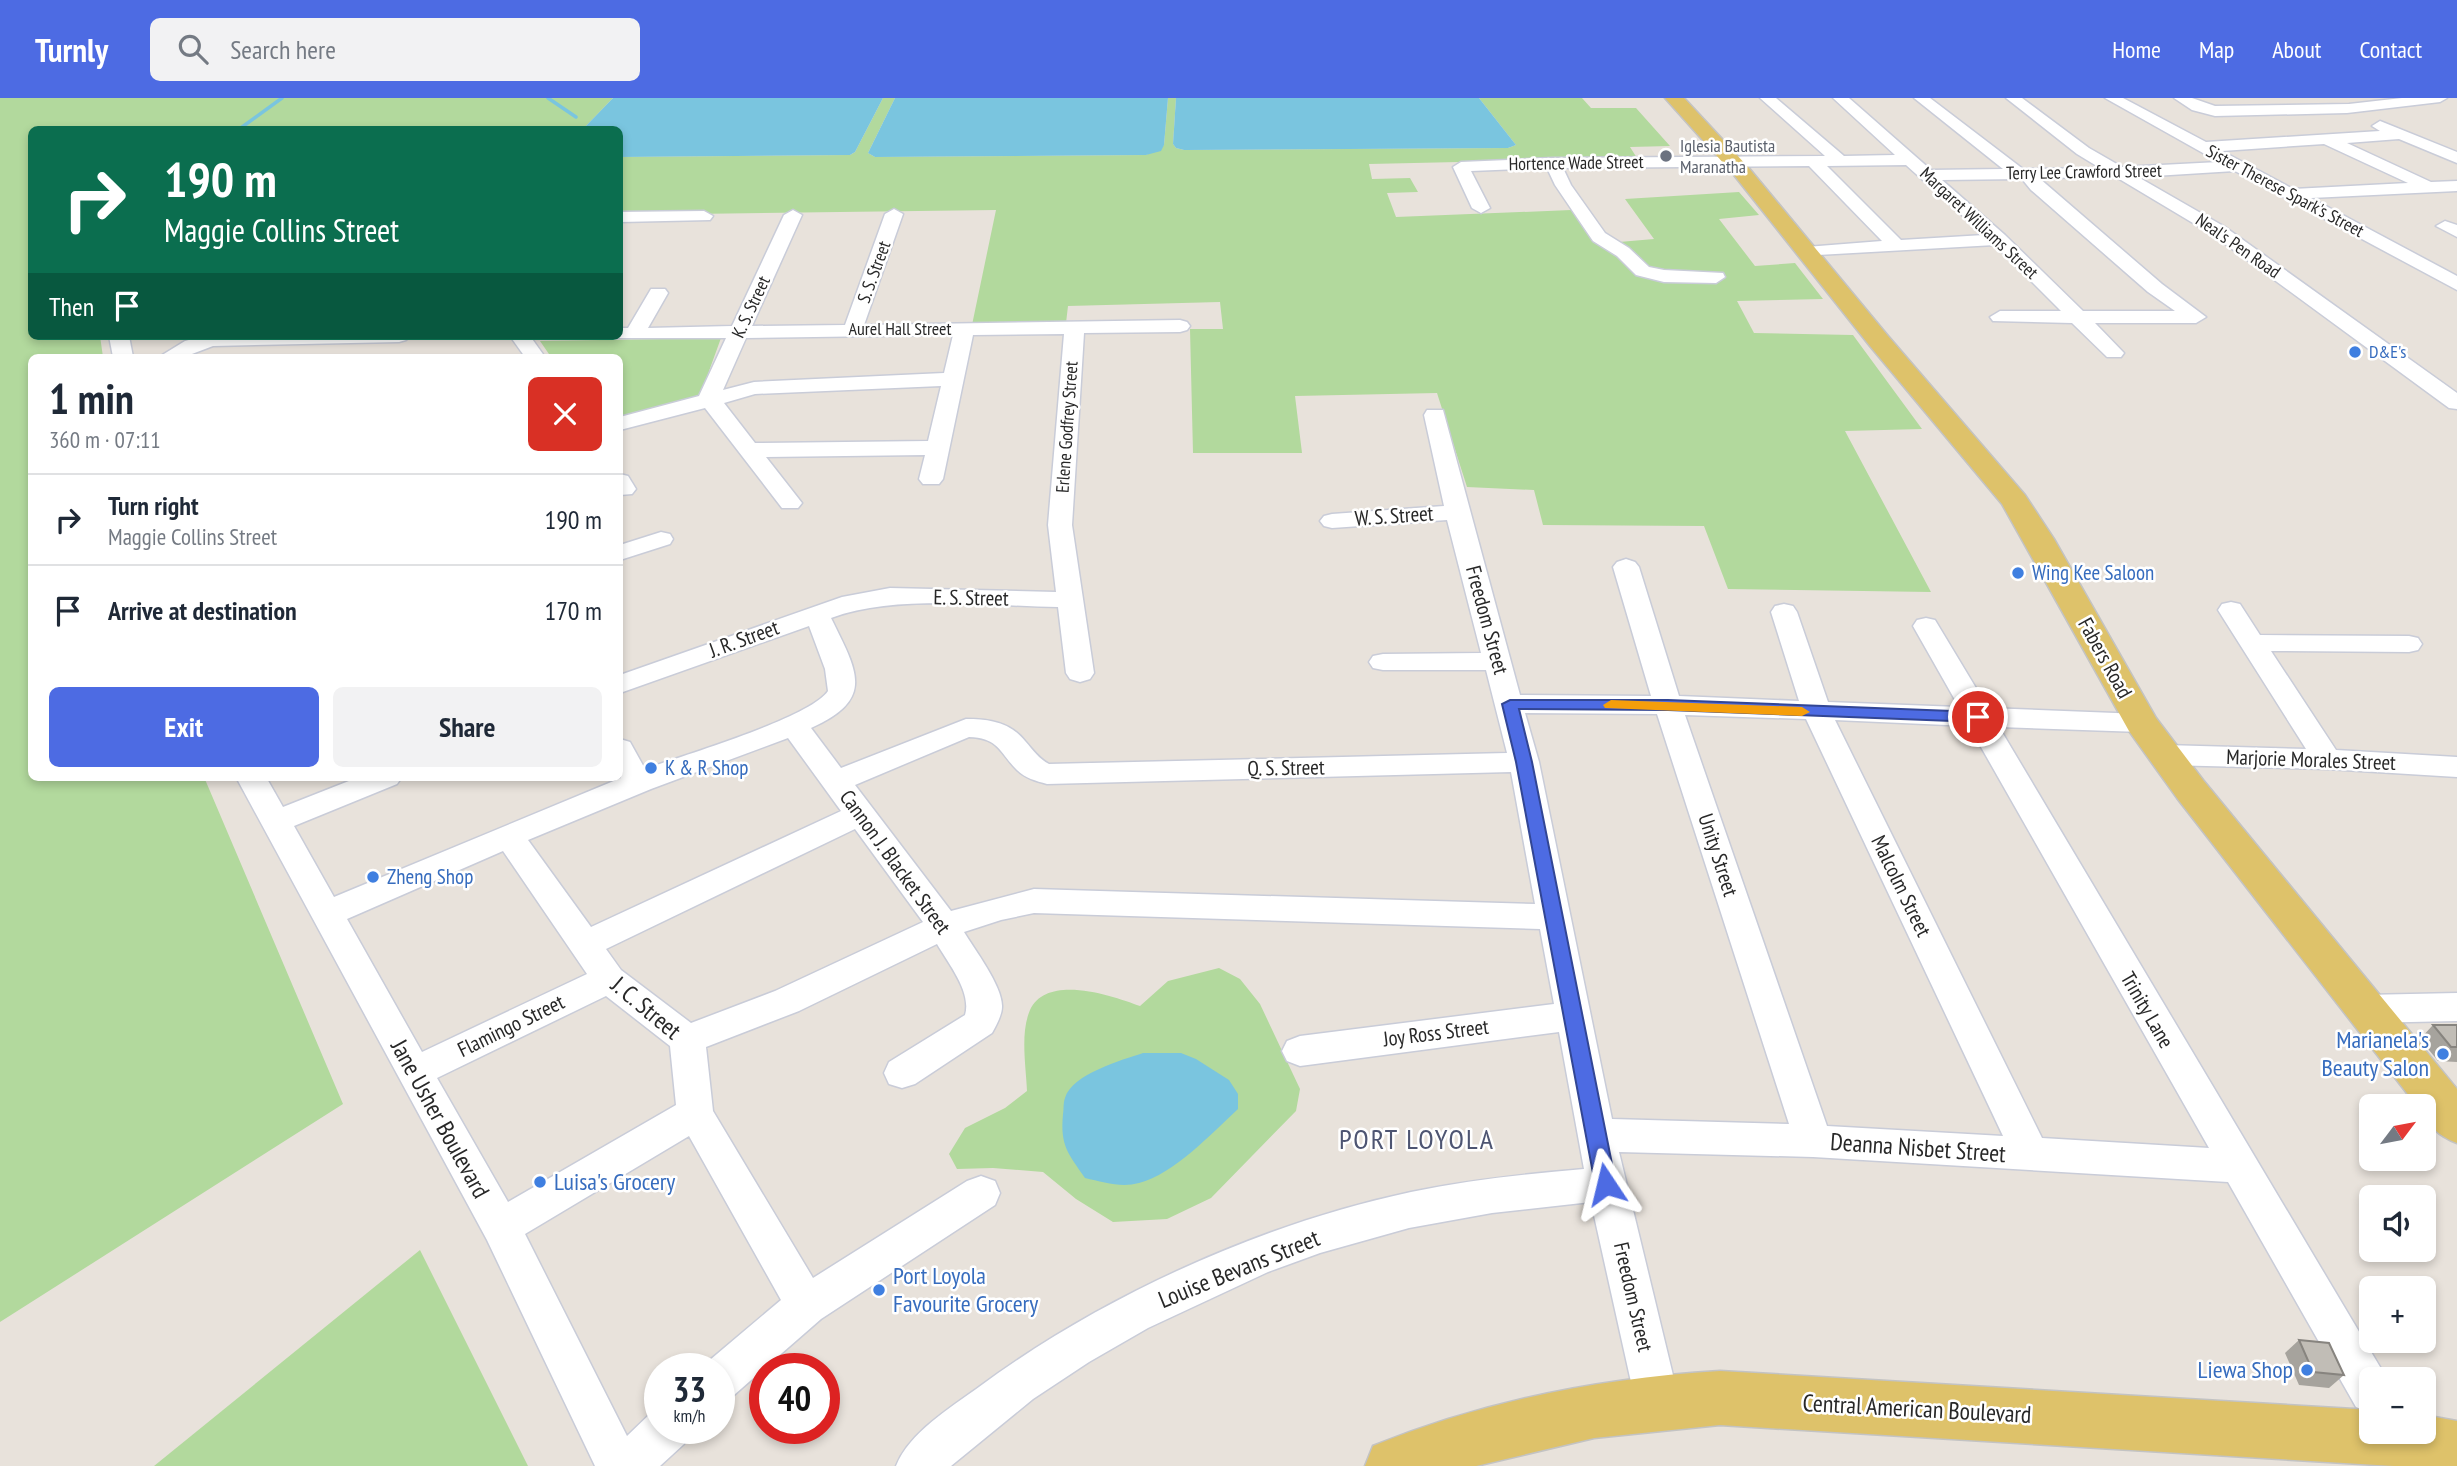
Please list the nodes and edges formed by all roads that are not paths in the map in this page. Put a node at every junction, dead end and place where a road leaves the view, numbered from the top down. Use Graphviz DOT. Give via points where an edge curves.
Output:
graph roads {
  1 [pos="1674,98"];
  2 [pos="1767,98"];
  3 [pos="1840,98"];
  4 [pos="1921,98"];
  5 [pos="2013,98"];
  6 [pos="2112,98"];
  7 [pos="2181,98"];
  8 [pos="2243,98"];
  9 [pos="2327,98"];
  10 [pos="2440,98"];
  11 [pos="2345,108"];
  12 [pos="2261,109"];
  13 [pos="2445,135"];
  14 [pos="2401,136"];
  15 [pos="2328,140"];
  16 [pos="2203,148"];
  17 [pos="2457,158"];
  18 [pos="1910,160"];
  19 [pos="1841,161"];
  20 [pos="1813,162"];
  21 [pos="1553,163"];
  22 [pos="1734,163"];
  23 [pos="2241,166"];
  24 [pos="2121,172"];
  25 [pos="2023,174"];
  26 [pos="1927,175"];
  27 [pos="2457,186"];
  28 [pos="2431,188"];
  29 [pos="2292,194"];
  30 [pos="2457,200"];
  31 [pos="1481,208"];
  32 [pos="894,214"];
  33 [pos="793,215"];
  34 [pos="704,216"];
  35 [pos="623,217"];
  36 [pos="1999,239"];
  37 [pos="1898,246"];
  38 [pos="1806,252"];
  39 [pos="1716,277"];
  40 [pos="2457,284"];
  41 [pos="658,293"];
  42 [pos="2000,317"];
  43 [pos="2078,317"];
  44 [pos="1180,326"];
  45 [pos="1074,328"];
  46 [pos="853,329"];
  47 [pos="964,329"];
  48 [pos="738,333"];
  49 [pos="627,334"];
  50 [pos="200,340"];
  51 [pos="2115,353"];
  52 [pos="174,354"];
  53 [pos="951,379"];
  54 [pos="709,398"];
  55 [pos="2457,403"];
  56 [pos="1435,415"];
  57 [pos="623,423"];
  58 [pos="937,448"];
  59 [pos="751,450"];
  60 [pos="931,479"];
  61 [pos="790,503"];
  62 [pos="1457,512"];
  63 [pos="1332,521"];
  64 [pos="661,539"];
  65 [pos="623,552"];
  66 [pos="1626,567"];
  67 [pos="870,599"];
  68 [pos="1072,600"];
  69 [pos="2231,610"];
  70 [pos="1784,612"];
  71 [pos="816,614"];
  72 [pos="1926,626"];
  73 [pos="2253,643"];
  74 [pos="2409,644"];
  75 [pos="1498,661"];
  76 [pos="1383,662"];
  77 [pos="1080,673"];
  78 [pos="623,683"];
  79 [pos="1510,704"];
  80 [pos="1668,705"];
  81 [pos="1817,712"];
  82 [pos="1978,717"];
  83 [pos="2141,723"];
  84 [pos="793,724"];
  85 [pos="623,755"];
  86 [pos="2165,755"];
  87 [pos="2327,759"];
  88 [pos="1524,762"];
  89 [pos="2457,767"];
  90 [pos="253,781"];
  91 [pos="377,781"];
  92 [pos="837,781"];
  93 [pos="638,783"];
  94 [pos="862,814"];
  95 [pos="275,822"];
  96 [pos="509,836"];
  97 [pos="327,914"];
  98 [pos="1552,917"];
  99 [pos="943,925"];
  100 [pos="584,945"];
  101 [pos="609,979"];
  102 [pos="2457,1007"];
  103 [pos="2364,1009"];
  104 [pos="1573,1016"];
  105 [pos="687,1039"];
  106 [pos="1300,1051"];
  107 [pos="413,1073"];
  108 [pos="902,1073"];
  109 [pos="695,1113"];
  110 [pos="2457,1123"];
  111 [pos="1597,1135"];
  112 [pos="1813,1141"];
  113 [pos="2031,1155"];
  114 [pos="2238,1166"];
  115 [pos="1606,1184"];
  116 [pos="981,1193"];
  117 [pos="501,1227"];
  118 [pos="806,1305"];
  119 [pos="735,1366"];
  120 [pos="2359,1372"];
  121 [pos="1657,1400"];
  122 [pos="2359,1437"];
  123 [pos="651,1444"];
  124 [pos="618,1466"];
  125 [pos="628,1466"];
  126 [pos="918,1466"];
  127 [pos="1393,1466"];
  1 -- 22 [label="main road, Fabers Road"];
  2 -- 19 [label="street"];
  3 -- 18 [label="street, Margaret Williams Street"];
  4 -- 25 [label="street"];
  5 -- 24 [label="street, Neal's Pen Road" via="2074,145"];
  6 -- 16 [label="street, Sister Therese Spark's Street"];
  7 -- 12 [label="street" via="2203,109"];
  8 -- 12 [label="street"];
  9 -- 11 [label="street"];
  10 -- 11 [label="street"];
  11 -- 12 [label="street"];
  11 -- 14 [label="street"];
  13 -- 14 [label="street"];
  14 -- 15 [label="street"];
  14 -- 17 [label="street"];
  15 -- 16 [label="street"];
  15 -- 28 [label="street"];
  16 -- 23 [label="street, Sister Therese Spark's Street"];
  18 -- 19 [label="street, Hortence Wade Street"];
  18 -- 26 [label="street, Margaret Williams Street"];
  19 -- 20 [label="street, Hortence Wade Street"];
  20 -- 22 [label="street, Hortence Wade Street"];
  20 -- 37 [label="street"];
  21 -- 22 [label="street, Hortence Wade Street"];
  21 -- 31 [label="street, Hortence Wade Street" via="1461,167"];
  21 -- 39 [label="street" via="1599,237 1643,271"];
  22 -- 38 [label="main road, Fabers Road"];
  23 -- 24 [label="street, Terry Lee Crawford Street"];
  23 -- 29 [label="street, Sister Therese Spark's Street"];
  24 -- 25 [label="street, Terry Lee Crawford Street"];
  24 -- 55 [label="street, Neal's Pen Road" via="2220,231"];
  25 -- 26 [label="street, Terry Lee Crawford Street"];
  25 -- 43 [label="street" via="2155,288 2196,317"];
  26 -- 36 [label="street, Margaret Williams Street"];
  27 -- 28 [label="street"];
  28 -- 29 [label="street"];
  28 -- 30 [label="street"];
  29 -- 40 [label="street, Sister Therese Spark's Street"];
  32 -- 46 [label="street, S. S. Street"];
  33 -- 48 [label="street, K. S. Street"];
  34 -- 35 [label="street"];
  36 -- 37 [label="street"];
  36 -- 43 [label="street, Margaret Williams Street"];
  37 -- 38 [label="street"];
  38 -- 83 [label="main road, Fabers Road" via="2015,501"];
  41 -- 49 [label="street"];
  42 -- 43 [label="street"];
  43 -- 51 [label="street, Margaret Williams Street"];
  44 -- 45 [label="street, Aurel Hall Street"];
  45 -- 47 [label="street, Aurel Hall Street"];
  45 -- 68 [label="street, Erlene Godfrey Street" via="1060,525"];
  46 -- 47 [label="street, Aurel Hall Street"];
  46 -- 48 [label="street, Aurel Hall Street"];
  47 -- 53 [label="street"];
  48 -- 49 [label="street, Aurel Hall Street"];
  48 -- 54 [label="street, K. S. Street"];
  50 -- 52 [label="street"];
  53 -- 54 [label="street" via="774,385"];
  53 -- 58 [label="street"];
  54 -- 57 [label="street"];
  54 -- 59 [label="street"];
  56 -- 62 [label="street, Freedom Street"];
  58 -- 59 [label="street"];
  58 -- 60 [label="street"];
  59 -- 61 [label="street"];
  62 -- 63 [label="street, W. S. Street"];
  62 -- 75 [label="street, Freedom Street"];
  64 -- 65 [label="street"];
  66 -- 80 [label="street, Unity Street"];
  67 -- 68 [label="street, E. S. Street"];
  67 -- 71 [label="street, J. R. Street"];
  68 -- 77 [label="street, Erlene Godfrey Street"];
  69 -- 73 [label="street"];
  70 -- 81 [label="street, Malcolm Street"];
  71 -- 78 [label="street, J. R. Street"];
  71 -- 84 [label="street" via="843,682 842,695 831,706"];
  72 -- 82 [label="street, Trinity Lane"];
  73 -- 74 [label="street"];
  73 -- 87 [label="street"];
  75 -- 76 [label="street"];
  75 -- 79 [label="street, Freedom Street"];
  79 -- 80 [label="street"];
  79 -- 88 [label="street, Freedom Street"];
  80 -- 81 [label="street"];
  80 -- 112 [label="street, Unity Street"];
  81 -- 82 [label="street"];
  81 -- 113 [label="street, Malcolm Street"];
  82 -- 83 [label="street"];
  82 -- 114 [label="street, Trinity Lane"];
  83 -- 86 [label="main road, Fabers Road"];
  84 -- 92 [label="street, Cannon J. Blacket Street"];
  84 -- 93 [label="street"];
  85 -- 93 [label="street"];
  86 -- 87 [label="street, Marjorie Morales Street"];
  86 -- 103 [label="main road, Fabers Road"];
  87 -- 89 [label="street, Marjorie Morales Street"];
  88 -- 92 [label="street, Q. S. Street" via="1048,774 1037,772 994,729 966,728"];
  88 -- 98 [label="street, Freedom Street"];
  90 -- 95 [label="street, Jane Usher Boulevard"];
  91 -- 95 [label="street"];
  92 -- 94 [label="street, Cannon J. Blacket Street"];
  93 -- 96 [label="street"];
  94 -- 99 [label="street, Cannon J. Blacket Street"];
  94 -- 100 [label="street"];
  95 -- 97 [label="street, Jane Usher Boulevard"];
  96 -- 97 [label="street"];
  96 -- 100 [label="street, J. C. Street"];
  97 -- 107 [label="street, Jane Usher Boulevard"];
  98 -- 99 [label="street" via="1034,901"];
  98 -- 104 [label="street, Freedom Street"];
  99 -- 105 [label="street" via="787,1001"];
  99 -- 108 [label="street, Cannon J. Blacket Street" via="981,990 985,1007 980,1023"];
  100 -- 101 [label="street, J. C. Street"];
  101 -- 105 [label="street, J. C. Street"];
  101 -- 107 [label="street, Flamingo Street"];
  102 -- 103 [label="street"];
  103 -- 110 [label="main road, Fabers Road"];
  104 -- 106 [label="street, Joy Ross Street"];
  104 -- 111 [label="street, Freedom Street"];
  105 -- 109 [label="street, J. C. Street"];
  107 -- 117 [label="street, Jane Usher Boulevard"];
  109 -- 117 [label="street"];
  109 -- 118 [label="street, J. C. Street"];
  111 -- 112 [label="street, Deanna Nisbet Street"];
  111 -- 115 [label="street, Freedom Street"];
  112 -- 113 [label="street, Deanna Nisbet Street"];
  113 -- 114 [label="street, Deanna Nisbet Street"];
  114 -- 120 [label="street, Trinity Lane"];
  115 -- 121 [label="street, Freedom Street"];
  115 -- 126 [label="street, Louise Bevans Street" via="1506,1193 1441,1205 1337,1230 1268,1253 1159,1301 1094,1336 1014,1389"];
  116 -- 118 [label="street"];
  117 -- 124 [label="street, Jane Usher Boulevard"];
  118 -- 119 [label="street"];
  121 -- 122 [label="main road, Central American Boulevard" via="1720,1398"];
  121 -- 127 [label="main road, Central American Boulevard" via="1551,1418"];
  123 -- 125 [label="street"];
}
